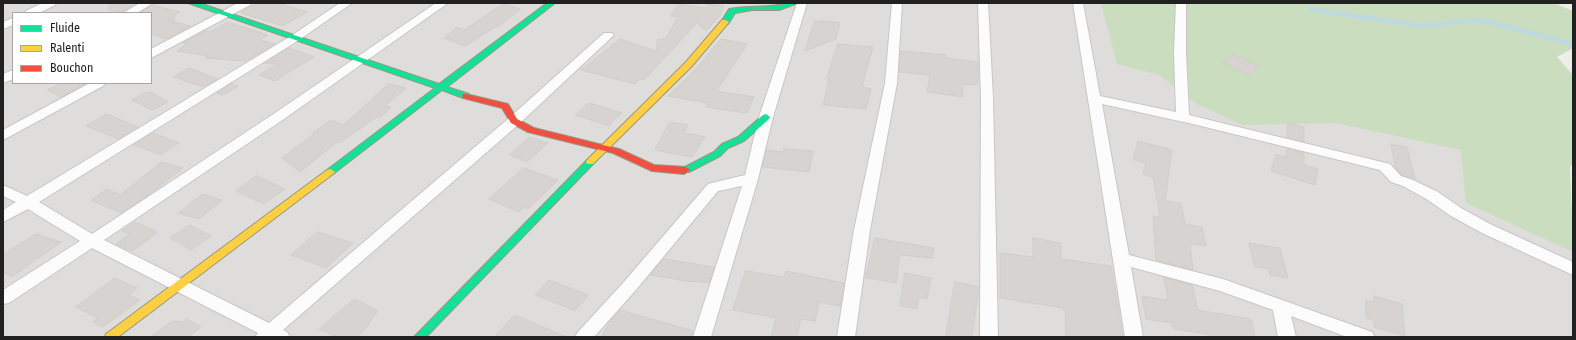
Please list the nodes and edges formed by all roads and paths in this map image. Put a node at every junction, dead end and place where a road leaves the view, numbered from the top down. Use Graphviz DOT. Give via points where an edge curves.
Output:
graph roads {
  1 [pos="51,3"];
  2 [pos="148,3"];
  3 [pos="192,3"];
  4 [pos="246,3"];
  5 [pos="347,3"];
  6 [pos="443,3"];
  7 [pos="551,3"];
  8 [pos="794,3"];
  9 [pos="802,3"];
  10 [pos="897,3"];
  11 [pos="983,3"];
  12 [pos="1078,3"];
  13 [pos="1181,3"];
  14 [pos="32,12"];
  15 [pos="131,12"];
  16 [pos="224,14"];
  17 [pos="12,22"];
  18 [pos="3,26"];
  19 [pos="608,34"];
  20 [pos="295,38"];
  21 [pos="152,53"];
  22 [pos="363,60"];
  23 [pos="12,74"];
  24 [pos="3,79"];
  25 [pos="97,84"];
  26 [pos="439,88"];
  27 [pos="1094,98"];
  28 [pos="766,117"];
  29 [pos="1184,117"];
  30 [pos="514,121"];
  31 [pos="3,136"];
  32 [pos="602,148"];
  33 [pos="750,179"];
  34 [pos="3,190"];
  35 [pos="28,202"];
  36 [pos="3,217"];
  37 [pos="92,241"];
  38 [pos="1122,259"];
  39 [pos="1573,269"];
  40 [pos="179,286"];
  41 [pos="3,298"];
  42 [pos="1280,306"];
  43 [pos="272,335"];
  44 [pos="110,337"];
  45 [pos="418,337"];
  46 [pos="584,337"];
  47 [pos="702,337"];
  48 [pos="846,337"];
  49 [pos="989,337"];
  50 [pos="1134,337"];
  51 [pos="1287,337"];
  52 [pos="1366,337"];
  1 -- 14 [label="street"];
  2 -- 15 [label="street"];
  3 -- 16 [label="street"];
  4 -- 16 [label="street"];
  5 -- 20 [label="street"];
  6 -- 22 [label="street"];
  7 -- 26 [label="street"];
  8 -- 32 [label="street" via="778,8 732,11 689,64"];
  9 -- 28 [label="street"];
  10 -- 48 [label="street" via="891,83 862,230"];
  11 -- 49 [label="street" via="987,98"];
  12 -- 27 [label="street"];
  13 -- 29 [label="street" via="1180,53"];
  16 -- 20 [label="street"];
  16 -- 21 [label="street"];
  17 -- 18 [label="street"];
  19 -- 30 [label="street"];
  20 -- 22 [label="street"];
  20 -- 35 [label="street"];
  22 -- 26 [label="street"];
  22 -- 37 [label="street"];
  23 -- 24 [label="street"];
  25 -- 31 [label="street"];
  26 -- 30 [label="street" via="505,106"];
  26 -- 40 [label="street"];
  27 -- 29 [label="street"];
  27 -- 38 [label="street"];
  28 -- 32 [label="street" via="741,139 684,171 652,168 616,151"];
  28 -- 33 [label="street"];
  29 -- 39 [label="street" via="1385,167 1396,179 1433,196 1462,216"];
  30 -- 32 [label="street" via="531,130"];
  30 -- 43 [label="street"];
  32 -- 45 [label="street"];
  33 -- 46 [label="street" via="713,187 630,287"];
  33 -- 47 [label="street"];
  34 -- 35 [label="street"];
  35 -- 36 [label="street"];
  35 -- 37 [label="street"];
  37 -- 40 [label="street"];
  37 -- 41 [label="street"];
  38 -- 42 [label="street" via="1223,285"];
  38 -- 50 [label="street"];
  40 -- 43 [label="street"];
  40 -- 44 [label="street"];
  42 -- 51 [label="street"];
  42 -- 52 [label="street"];
}
